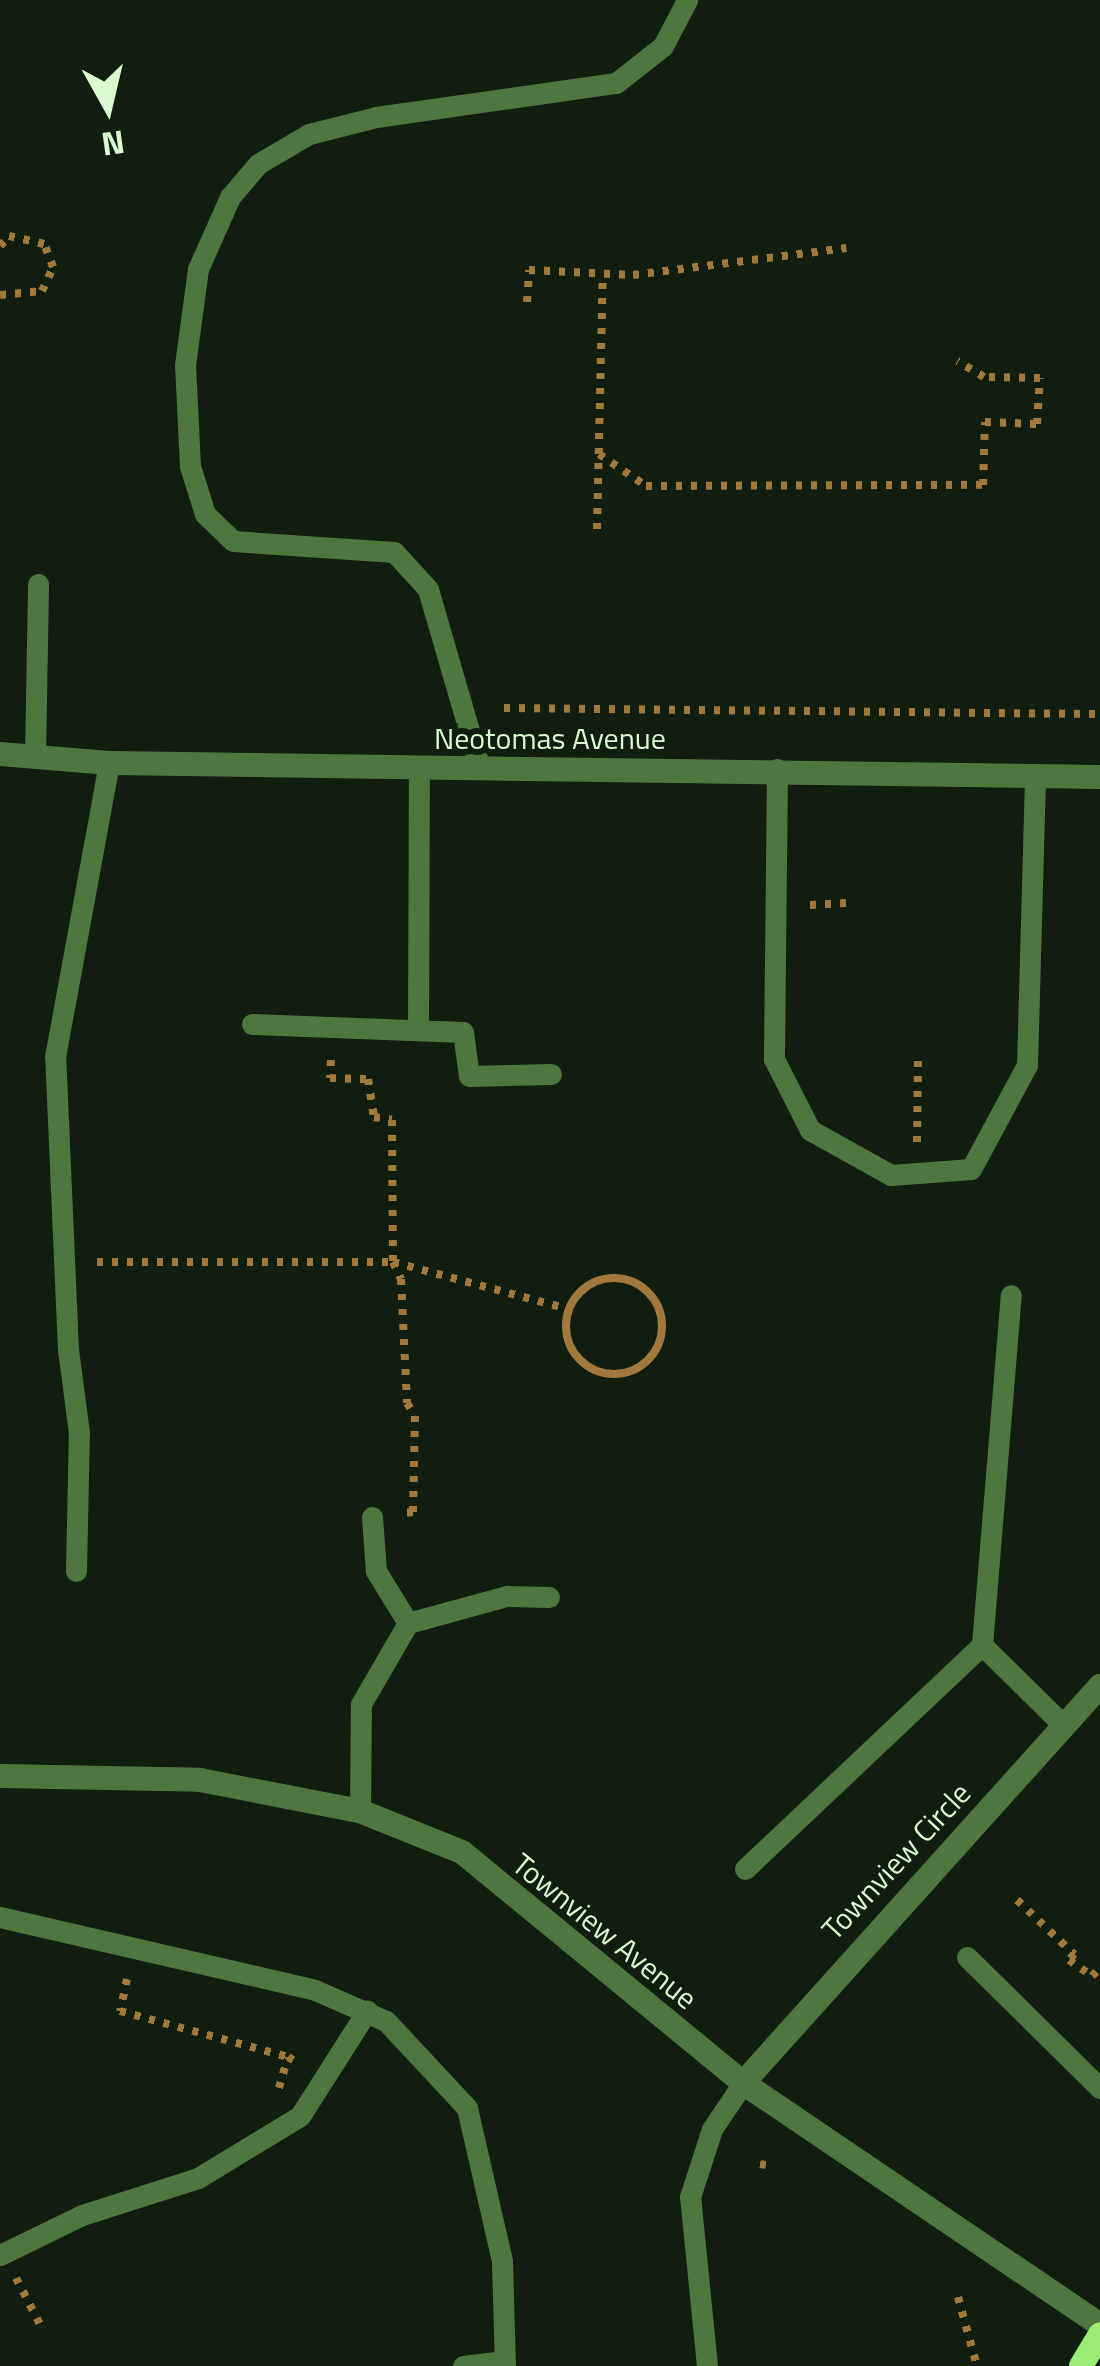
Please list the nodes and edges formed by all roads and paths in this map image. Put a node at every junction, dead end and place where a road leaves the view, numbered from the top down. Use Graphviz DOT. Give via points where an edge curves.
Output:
graph roads {
  1 [pos="687,0"];
  2 [pos="0,223"];
  3 [pos="9,236"];
  4 [pos="0,246"];
  5 [pos="846,248"];
  6 [pos="603,274"];
  7 [pos="0,295"];
  8 [pos="527,302"];
  9 [pos="957,361"];
  10 [pos="599,454"];
  11 [pos="597,529"];
  12 [pos="38,584"];
  13 [pos="504,708"];
  14 [pos="1100,714"];
  15 [pos="0,754"];
  16 [pos="35,758"];
  17 [pos="110,763"];
  18 [pos="479,765"];
  19 [pos="419,768"];
  20 [pos="777,769"];
  21 [pos="1100,777"];
  22 [pos="1035,782"];
  23 [pos="846,903"];
  24 [pos="809,905"];
  25 [pos="253,1024"];
  26 [pos="333,1027"];
  27 [pos="418,1029"];
  28 [pos="918,1060"];
  29 [pos="551,1074"];
  30 [pos="916,1175"];
  31 [pos="66,1262"];
  32 [pos="393,1262"];
  33 [pos="1012,1295"];
  34 [pos="568,1309"];
  35 [pos="372,1517"];
  36 [pos="76,1571"];
  37 [pos="549,1597"];
  38 [pos="408,1623"];
  39 [pos="982,1645"];
  40 [pos="1100,1686"];
  41 [pos="1063,1725"];
  42 [pos="0,1776"];
  43 [pos="360,1811"];
  44 [pos="745,1869"];
  45 [pos="1017,1900"];
  46 [pos="0,1917"];
  47 [pos="967,1957"];
  48 [pos="1100,1968"];
  49 [pos="106,1974"];
  50 [pos="367,2011"];
  51 [pos="288,2057"];
  52 [pos="743,2083"];
  53 [pos="1100,2088"];
  54 [pos="0,2255"];
  55 [pos="0,2282"];
  56 [pos="958,2297"];
  57 [pos="1100,2325"];
  58 [pos="44,2330"];
  59 [pos="1100,2334"];
  60 [pos="505,2363"];
  61 [pos="463,2366"];
  62 [pos="707,2366"];
  63 [pos="977,2366"];
  64 [pos="1081,2366"];
  1 -- 18 [label="lane" via="663,46 616,83 309,134 258,164 230,197 202,256 184,365 190,466 206,514 233,541 394,552 428,589"];
  2 -- 3 [label="path"];
  3 -- 4 [label="path"];
  3 -- 7 [label="path" via="44,244 53,267 42,291"];
  5 -- 6 [label="path"];
  6 -- 8 [label="path" via="529,270"];
  6 -- 10 [label="path"];
  9 -- 10 [label="path" via="984,377 1040,378 1037,424 985,422 983,485 646,486"];
  10 -- 11 [label="path"];
  12 -- 16 [label="lane"];
  13 -- 14 [label="path"];
  15 -- 16 [label="street, Neotomas Avenue"];
  16 -- 17 [label="street, Neotomas Avenue"];
  17 -- 19 [label="street, Neotomas Avenue"];
  17 -- 31 [label="lane" via="56,1057"];
  18 -- 19 [label="street, Neotomas Avenue"];
  18 -- 20 [label="street, Neotomas Avenue"];
  19 -- 27 [label="lane"];
  20 -- 22 [label="street, Neotomas Avenue"];
  20 -- 30 [label="lane" via="774,1060 810,1130 891,1175"];
  21 -- 22 [label="street, Neotomas Avenue"];
  22 -- 30 [label="lane" via="1027,1065 971,1169"];
  23 -- 24 [label="path"];
  25 -- 26 [label="lane"];
  26 -- 27 [label="lane"];
  26 -- 32 [label="path" via="330,1078 368,1079 374,1117 392,1120"];
  27 -- 29 [label="lane" via="463,1032 469,1076"];
  28 -- 30 [label="path"];
  31 -- 32 [label="path"];
  31 -- 36 [label="lane" via="79,1433"];
  32 -- 34 [label="path"];
  32 -- 35 [label="path" via="401,1279 407,1403 415,1416 412,1512"];
  33 -- 39 [label="lane"];
  34 -- 34 [label="path" via="567,1341 601,1373 632,1372 661,1336 658,1308 627,1280 586,1286"];
  35 -- 38 [label="lane" via="376,1571"];
  37 -- 38 [label="lane" via="506,1595"];
  38 -- 43 [label="lane" via="361,1704"];
  39 -- 41 [label="lane"];
  39 -- 44 [label="lane"];
  40 -- 41 [label="street, Townview Circle"];
  41 -- 52 [label="street, Townview Circle"];
  42 -- 43 [label="street, Townview Avenue" via="200,1780"];
  43 -- 52 [label="street, Townview Avenue" via="461,1852"];
  45 -- 48 [label="path" via="1075,1954 1069,1960 1092,1976"];
  46 -- 50 [label="lane" via="178,1955"];
  47 -- 53 [label="lane"];
  49 -- 51 [label="path" via="128,1979 120,2012"];
  50 -- 54 [label="lane" via="300,2116 198,2178 82,2215"];
  50 -- 60 [label="lane" via="467,2108 502,2261"];
  52 -- 57 [label="street, Townview Avenue"];
  52 -- 62 [label="lane" via="712,2129 690,2197"];
  55 -- 58 [label="path" via="16,2277"];
  56 -- 63 [label="path"];
  59 -- 64 [label="street"];
  60 -- 61 [label="lane"];
}
